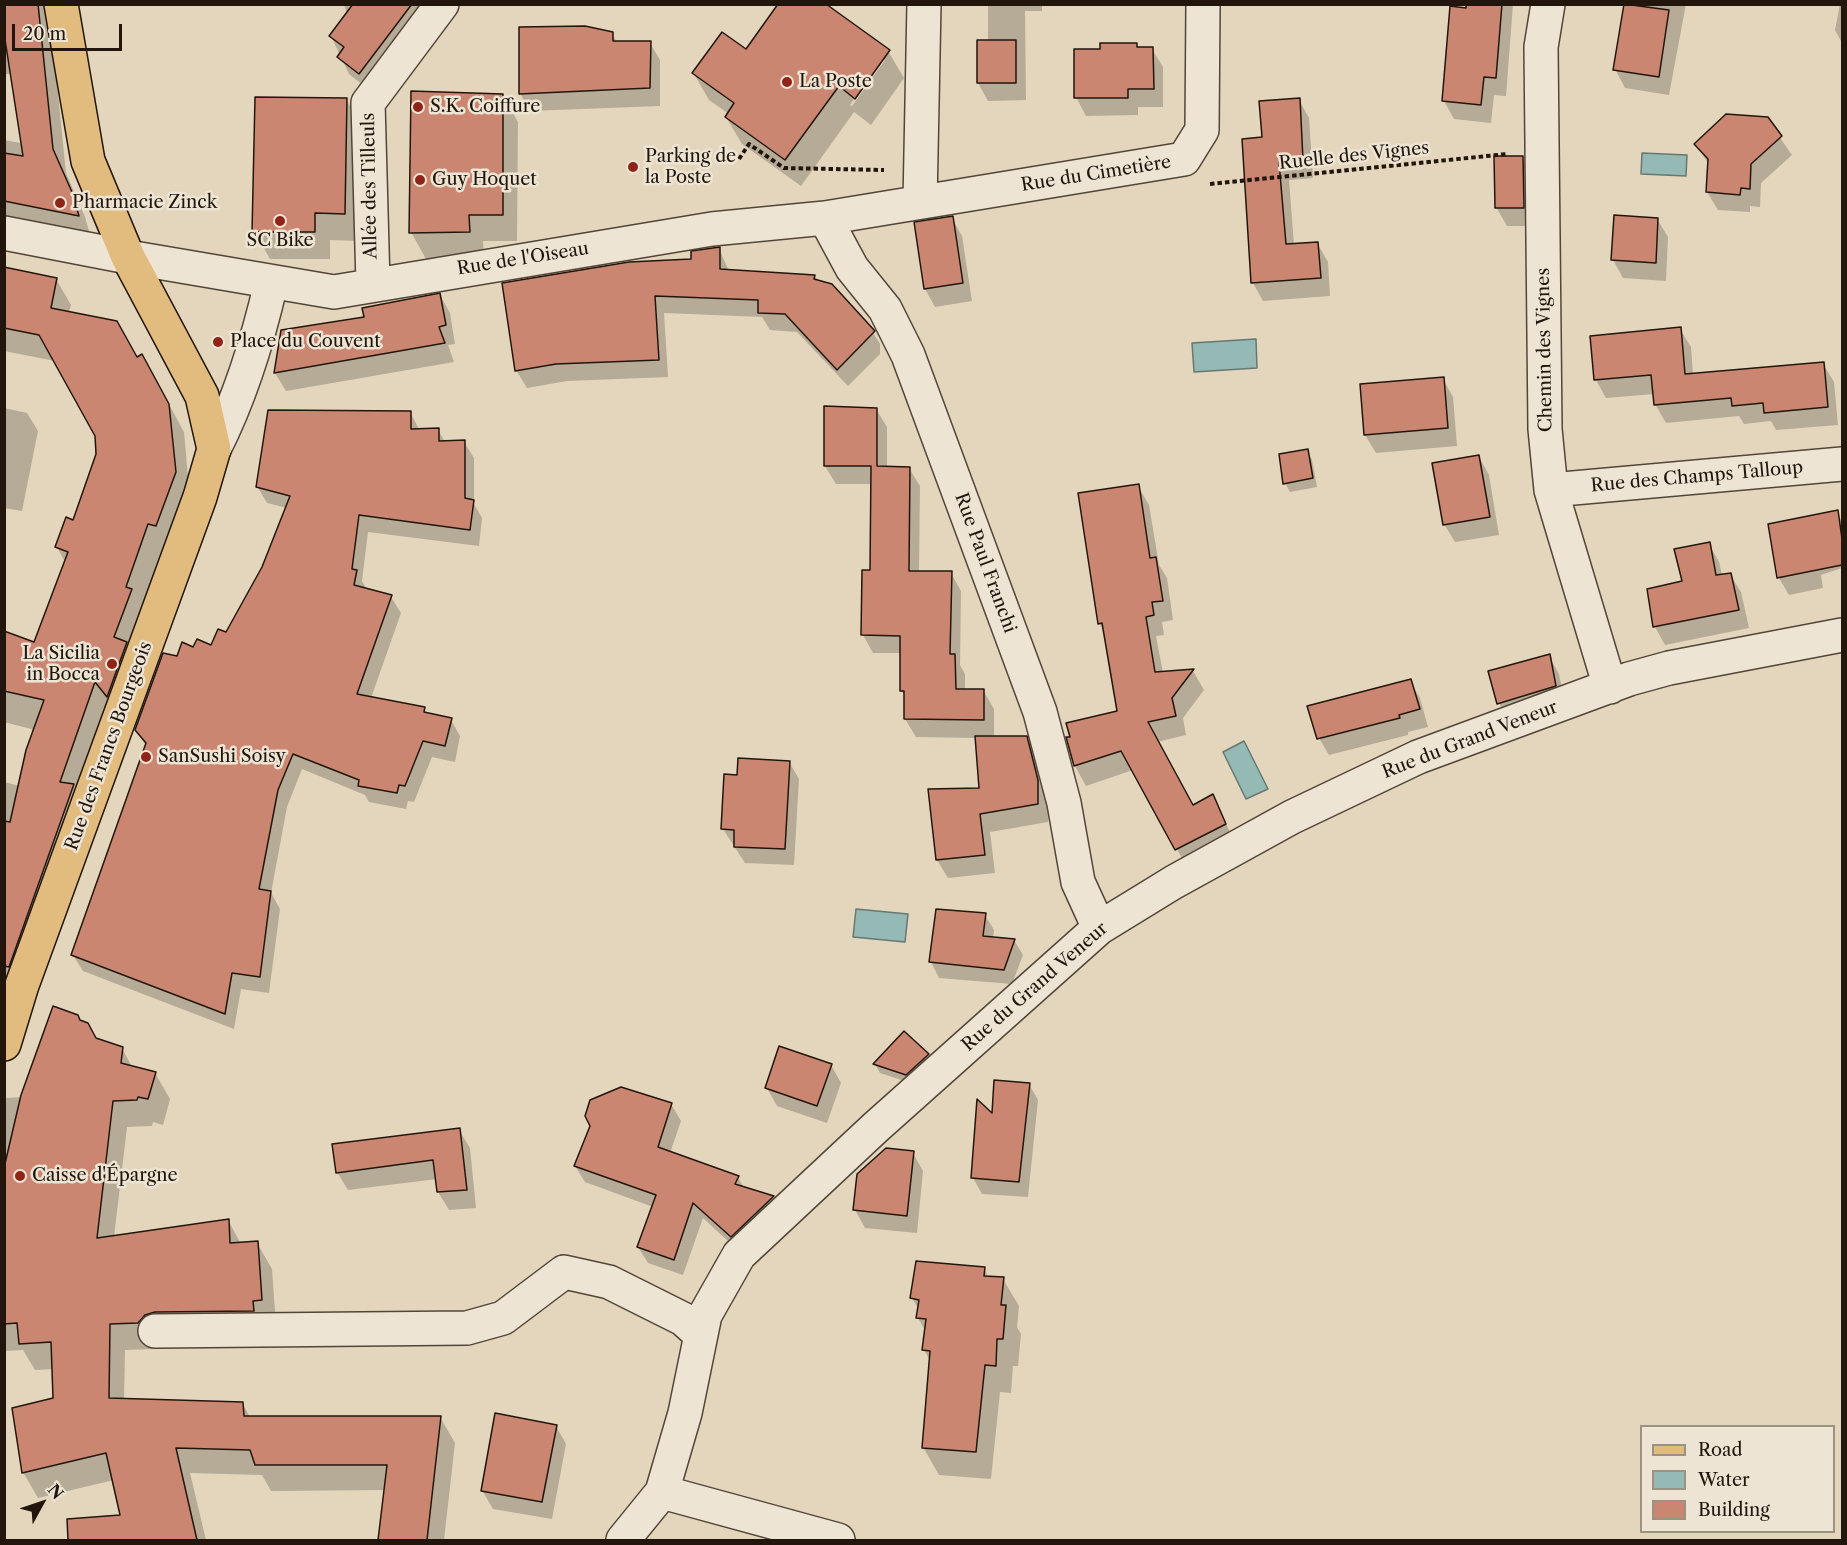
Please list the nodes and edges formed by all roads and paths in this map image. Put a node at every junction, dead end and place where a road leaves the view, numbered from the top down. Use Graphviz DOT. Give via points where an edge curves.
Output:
graph roads {
  1 [pos="61,4"];
  2 [pos="442,4"];
  3 [pos="924,4"];
  4 [pos="1203,4"];
  5 [pos="1548,4"];
  6 [pos="1543,151"];
  7 [pos="739,159"];
  8 [pos="1184,159"];
  9 [pos="920,188"];
  10 [pos="825,218"];
  11 [pos="4,233"];
  12 [pos="128,257"];
  13 [pos="272,283"];
  14 [pos="373,285"];
  15 [pos="214,449"];
  16 [pos="1842,464"];
  17 [pos="1551,490"];
  18 [pos="1842,635"];
  19 [pos="1610,687"];
  20 [pos="1100,928"];
  21 [pos="4,1044"];
  22 [pos="155,1331"];
  23 [pos="701,1335"];
  24 [pos="662,1492"];
  25 [pos="623,1540"];
  26 [pos="838,1540"];
  1 -- 12 [label="main road, Rue des Francs Bourgeois" via="88,161"];
  2 -- 14 [label="street, Allée des Tilleuls" via="368,103"];
  3 -- 9 [label="street"];
  4 -- 8 [label="street, Rue du Cimetière" via="1202,130"];
  5 -- 6 [label="street, Chemin des Vignes" via="1541,47"];
  6 -- 8 [label="path, Ruelle des Vignes" via="1197,186"];
  6 -- 17 [label="street, Chemin des Vignes" via="1545,429"];
  7 -- 9 [label="path" via="749,144 784,168 861,168"];
  8 -- 9 [label="street, Rue du Cimetière"];
  9 -- 10 [label="street, Rue de l'Oiseau"];
  10 -- 14 [label="street, Rue de l'Oiseau" via="712,229"];
  10 -- 20 [label="street, Rue Paul Franchi" via="852,268 885,309 908,355 1040,712 1064,803 1078,882"];
  11 -- 12 [label="street, Rue de l'Oiseau"];
  12 -- 13 [label="street, Rue de l'Oiseau"];
  12 -- 15 [label="main road, Rue des Francs Bourgeois" via="202,396"];
  13 -- 14 [label="street, Rue de l'Oiseau" via="334,292"];
  13 -- 15 [label="street, Rue des Francs Bourgeois" via="248,368"];
  15 -- 21 [label="main road, Rue des Francs Bourgeois"];
  16 -- 17 [label="street, Rue des Champs Talloup"];
  17 -- 19 [label="street, Chemin des Vignes"];
  18 -- 19 [label="street, Rue du Grand Veneur" via="1669,668"];
  19 -- 20 [label="street, Rue du Grand Veneur" via="1407,762 1292,817"];
  20 -- 23 [label="street, Rue du Grand Veneur" via="739,1255 705,1315"];
  22 -- 23 [label="street" via="467,1328 503,1318 564,1272 609,1282 683,1319"];
  23 -- 24 [label="street, Rue du Grand Veneur" via="685,1413"];
  24 -- 25 [label="street, Rue du Grand Veneur"];
  24 -- 26 [label="street"];
}
